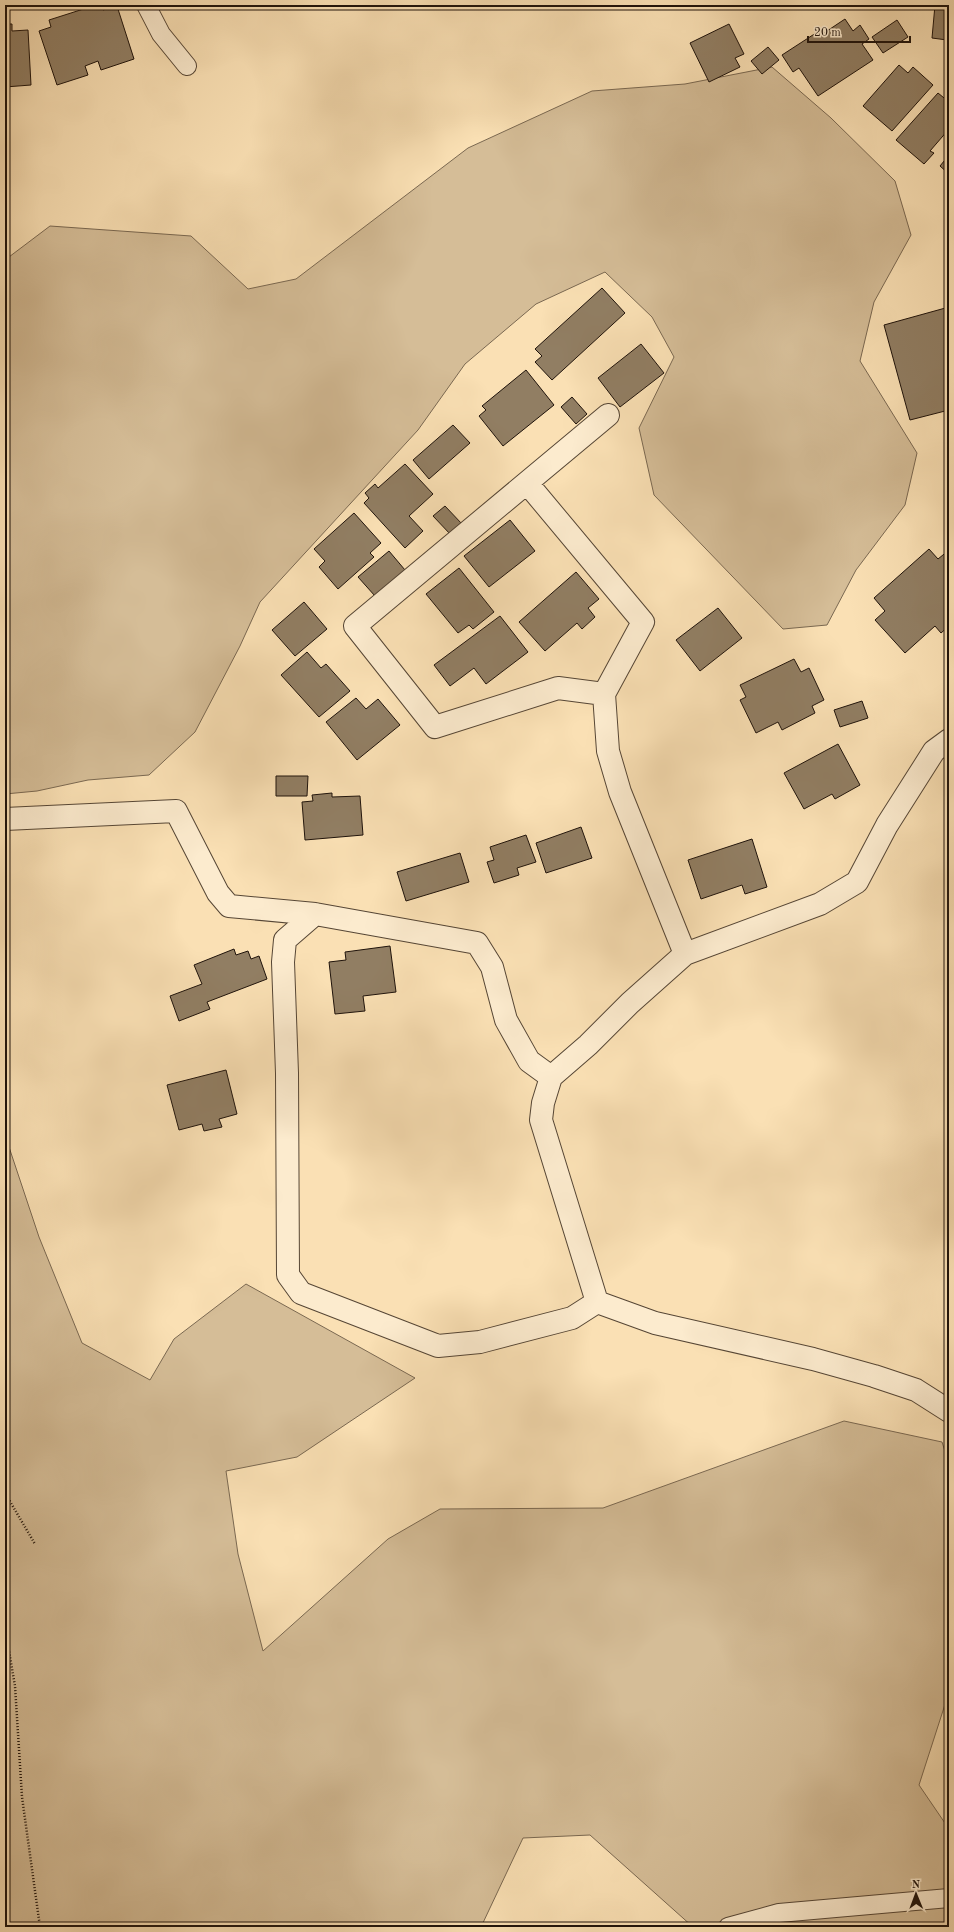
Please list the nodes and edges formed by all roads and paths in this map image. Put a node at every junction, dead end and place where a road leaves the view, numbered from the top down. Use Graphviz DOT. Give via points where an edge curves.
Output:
graph roads {
  1 [pos="146,5"];
  2 [pos="187,66"];
  3 [pos="608,415"];
  4 [pos="527,483"];
  5 [pos="604,694"];
  6 [pos="949,740"];
  7 [pos="5,820"];
  8 [pos="315,914"];
  9 [pos="686,954"];
  10 [pos="551,1077"];
  11 [pos="597,1302"];
  12 [pos="949,1411"];
  13 [pos="5,1493"];
  14 [pos="35,1544"];
  15 [pos="5,1628"];
  16 [pos="949,1898"];
  17 [pos="40,1927"];
  18 [pos="728,1927"];
  1 -- 2 [label="lane" via="161,34"];
  3 -- 4 [label="street"];
  4 -- 5 [label="street" via="643,622"];
  4 -- 5 [label="street" via="355,626 435,727 558,688"];
  5 -- 9 [label="street" via="608,751 620,792"];
  6 -- 9 [label="street" via="934,751 887,825 857,882 820,904"];
  7 -- 8 [label="street" via="176,811 218,893 229,906"];
  8 -- 10 [label="street" via="477,943 492,967 506,1020 529,1061"];
  8 -- 11 [label="street" via="285,940 283,962 287,1073 288,1275 301,1293 438,1346 480,1342 572,1318"];
  9 -- 10 [label="street"];
  10 -- 11 [label="street" via="541,1120"];
  11 -- 12 [label="street" via="655,1323 813,1359 874,1376 916,1390"];
  13 -- 14 [label="path"];
  15 -- 17 [label="path" via="15,1686 22,1796"];
  16 -- 18 [label="lane" via="779,1913"];
}
